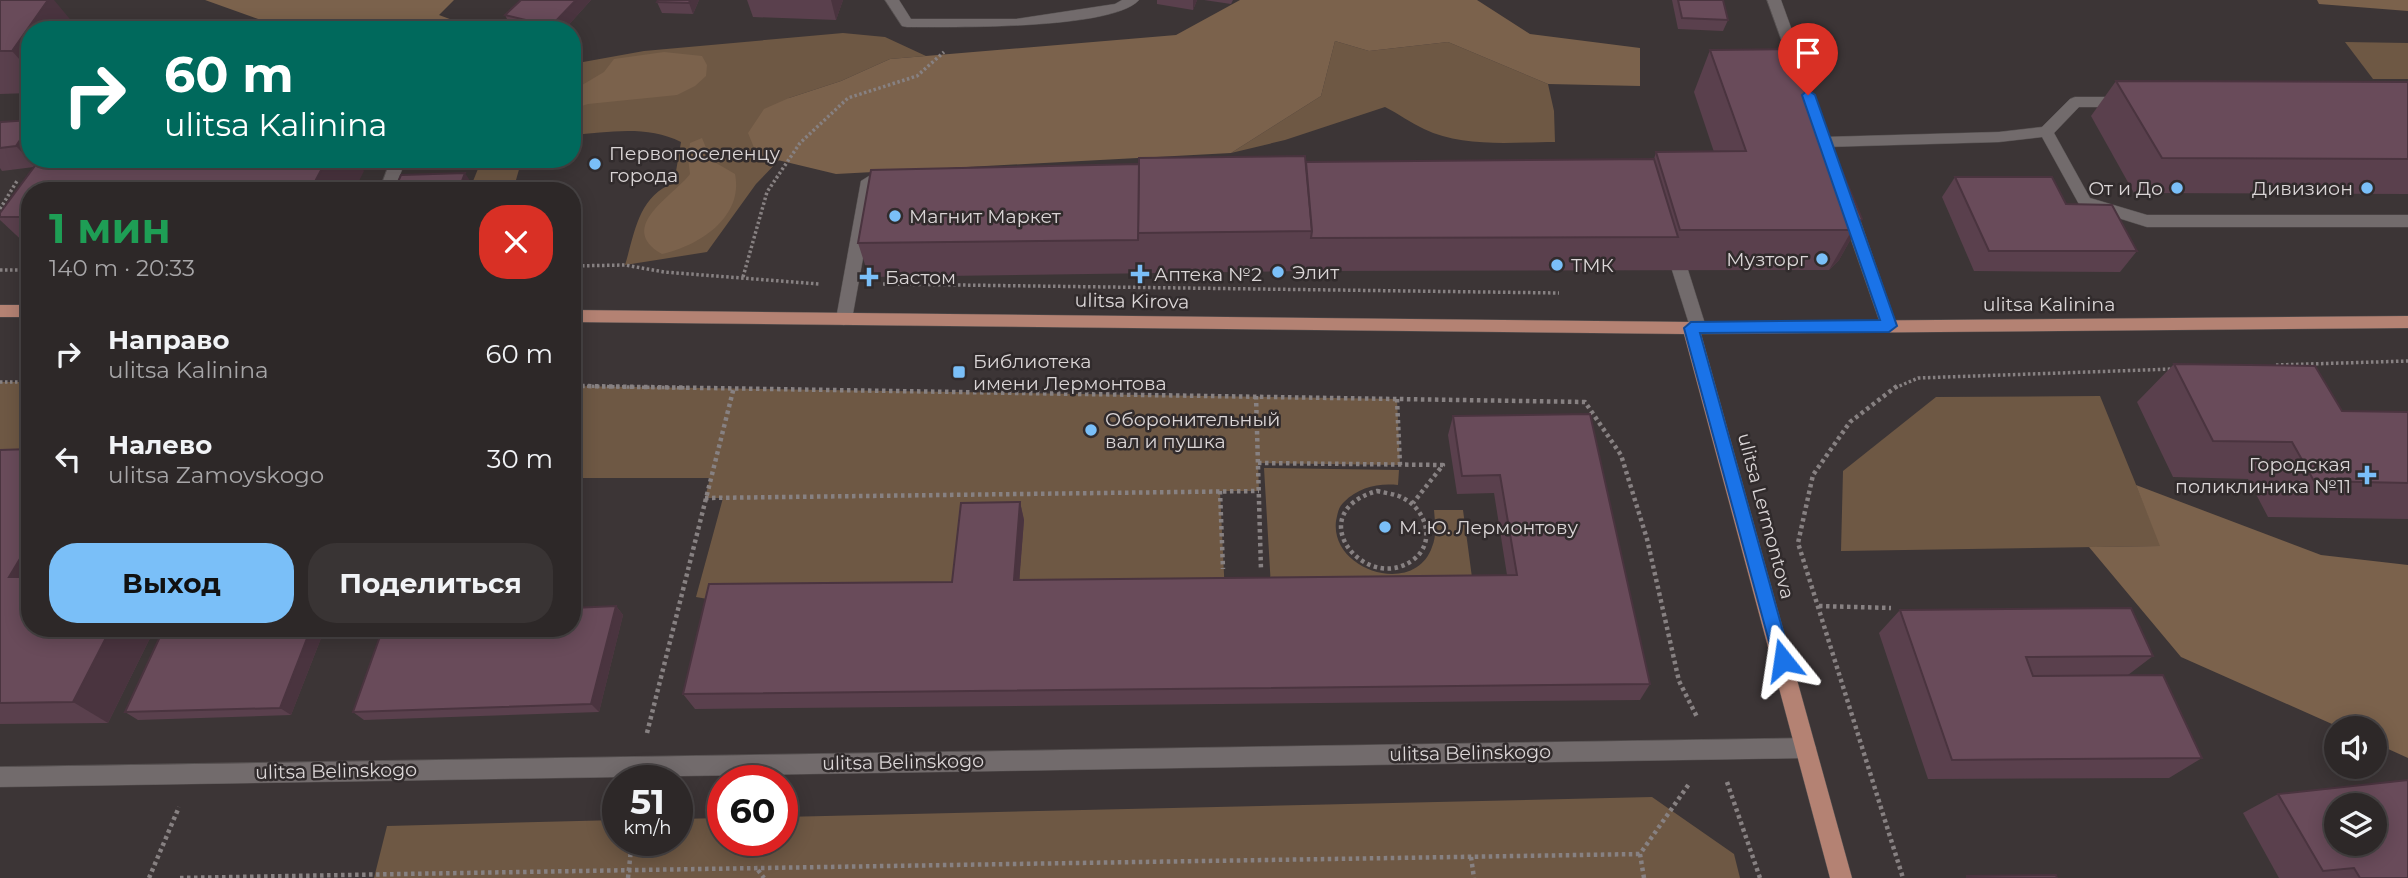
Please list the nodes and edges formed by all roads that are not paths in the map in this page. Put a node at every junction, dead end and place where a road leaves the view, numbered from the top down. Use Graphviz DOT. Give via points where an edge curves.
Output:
graph roads {
  1 [pos="892,0"];
  2 [pos="1132,0"];
  3 [pos="1774,0"];
  4 [pos="1807,90"];
  5 [pos="2145,102"];
  6 [pos="2046,132"];
  7 [pos="1825,142"];
  8 [pos="911,180"];
  9 [pos="1842,191"];
  10 [pos="2408,221"];
  11 [pos="1680,270"];
  12 [pos="0,311"];
  13 [pos="21,311"];
  14 [pos="581,316"];
  15 [pos="844,319"];
  16 [pos="2408,322"];
  17 [pos="1889,326"];
  18 [pos="1695,328"];
  19 [pos="1806,748"];
  20 [pos="0,777"];
  21 [pos="1842,878"];
  1 -- 2 [label="street" via="907,23 1016,23 1119,8"];
  3 -- 4 [label="street"];
  5 -- 6 [label="street" via="2075,102"];
  6 -- 7 [label="street" via="1999,138"];
  6 -- 10 [label="street" via="2085,202 2147,221"];
  8 -- 15 [label="street" via="869,181"];
  9 -- 17 [label="street"];
  11 -- 18 [label="street"];
  12 -- 13 [label="main road"];
  14 -- 15 [label="main road, ulitsa Kirova"];
  15 -- 18 [label="main road, ulitsa Kirova"];
  16 -- 17 [label="main road, ulitsa Kalinina"];
  17 -- 18 [label="main road, ulitsa Kalinina"];
  18 -- 19 [label="main road, ulitsa Lermontova"];
  19 -- 20 [label="street, ulitsa Belinskogo"];
  19 -- 21 [label="main road, ulitsa Lermontova"];
}
